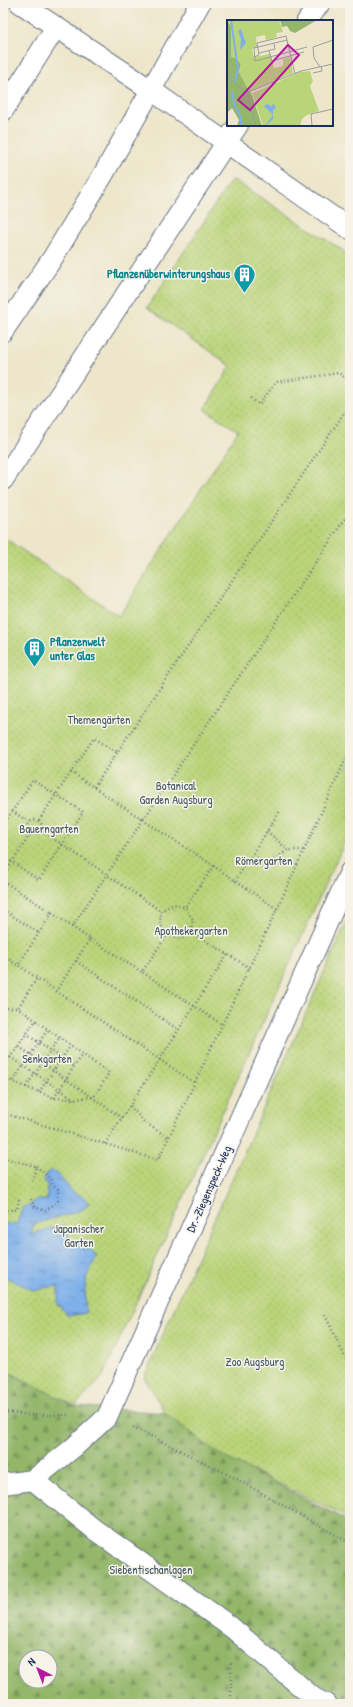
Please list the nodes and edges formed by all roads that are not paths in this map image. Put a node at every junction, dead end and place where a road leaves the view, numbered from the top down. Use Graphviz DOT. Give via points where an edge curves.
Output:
graph roads {
  1 [pos="20,3"];
  2 [pos="200,3"];
  3 [pos="320,3"];
  4 [pos="309,20"];
  5 [pos="56,27"];
  6 [pos="151,90"];
  7 [pos="3,111"];
  8 [pos="237,126"];
  9 [pos="227,142"];
  10 [pos="350,229"];
  11 [pos="4,327"];
  12 [pos="3,480"];
  13 [pos="350,872"];
  14 [pos="33,1480"];
  15 [pos="3,1484"];
  16 [pos="326,1704"];
  1 -- 5 [label="lane"];
  2 -- 6 [label="lane"];
  3 -- 4 [label="lane"];
  5 -- 6 [label="lane"];
  5 -- 7 [label="lane"];
  6 -- 9 [label="lane"];
  6 -- 11 [label="lane" via="52,259"];
  8 -- 9 [label="lane"];
  9 -- 10 [label="lane"];
  9 -- 12 [label="lane"];
  13 -- 14 [label="lane, Dr.-Ziegenspeck-Weg" via="107,1417"];
  14 -- 15 [label="lane"];
  14 -- 16 [label="lane" via="95,1530 232,1627 314,1698"];
}
